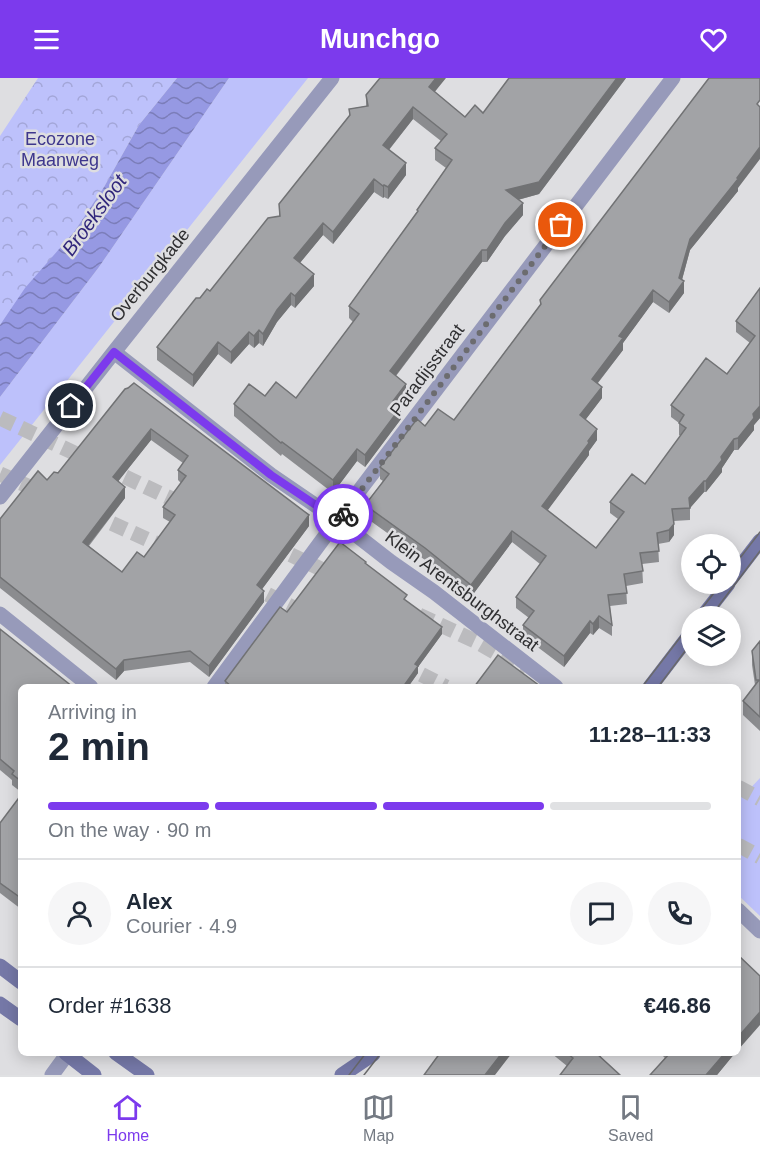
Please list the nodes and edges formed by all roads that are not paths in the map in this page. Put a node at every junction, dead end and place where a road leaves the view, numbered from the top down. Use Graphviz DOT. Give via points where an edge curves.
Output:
graph roads {
  1 [pos="332,78"];
  2 [pos="674,78"];
  3 [pos="114,352"];
  4 [pos="0,497"];
  5 [pos="338,520"];
  6 [pos="760,541"];
  7 [pos="741,566"];
  8 [pos="720,594"];
  9 [pos="711,606"];
  10 [pos="0,614"];
  11 [pos="681,646"];
  12 [pos="87,684"];
  13 [pos="216,684"];
  14 [pos="552,684"];
  15 [pos="652,684"];
  16 [pos="741,913"];
  17 [pos="760,931"];
  18 [pos="0,966"];
  19 [pos="18,980"];
  20 [pos="0,1004"];
  21 [pos="18,1017"];
  22 [pos="65,1056"];
  23 [pos="71,1056"];
  24 [pos="120,1056"];
  25 [pos="371,1056"];
  26 [pos="373,1056"];
  27 [pos="52,1075"];
  28 [pos="94,1075"];
  29 [pos="147,1075"];
  30 [pos="342,1075"];
  31 [pos="360,1075"];
  1 -- 3 [label="street, Overburgkade"];
  2 -- 5 [label="street, Paradijsstraat"];
  3 -- 4 [label="street, Overburgkade"];
  3 -- 5 [label="street, Klein Arentsburghstraat" via="271,475"];
  5 -- 13 [label="street, Paradijsstraat"];
  5 -- 14 [label="street, Klein Arentsburghstraat"];
  6 -- 7 [label="street"];
  8 -- 9 [label="street"];
  10 -- 12 [label="street"];
  11 -- 15 [label="street"];
  16 -- 17 [label="street"];
  18 -- 19 [label="street"];
  20 -- 21 [label="street"];
  22 -- 27 [label="street"];
  23 -- 28 [label="street"];
  24 -- 29 [label="street"];
  25 -- 30 [label="street"];
  26 -- 31 [label="street"];
}
